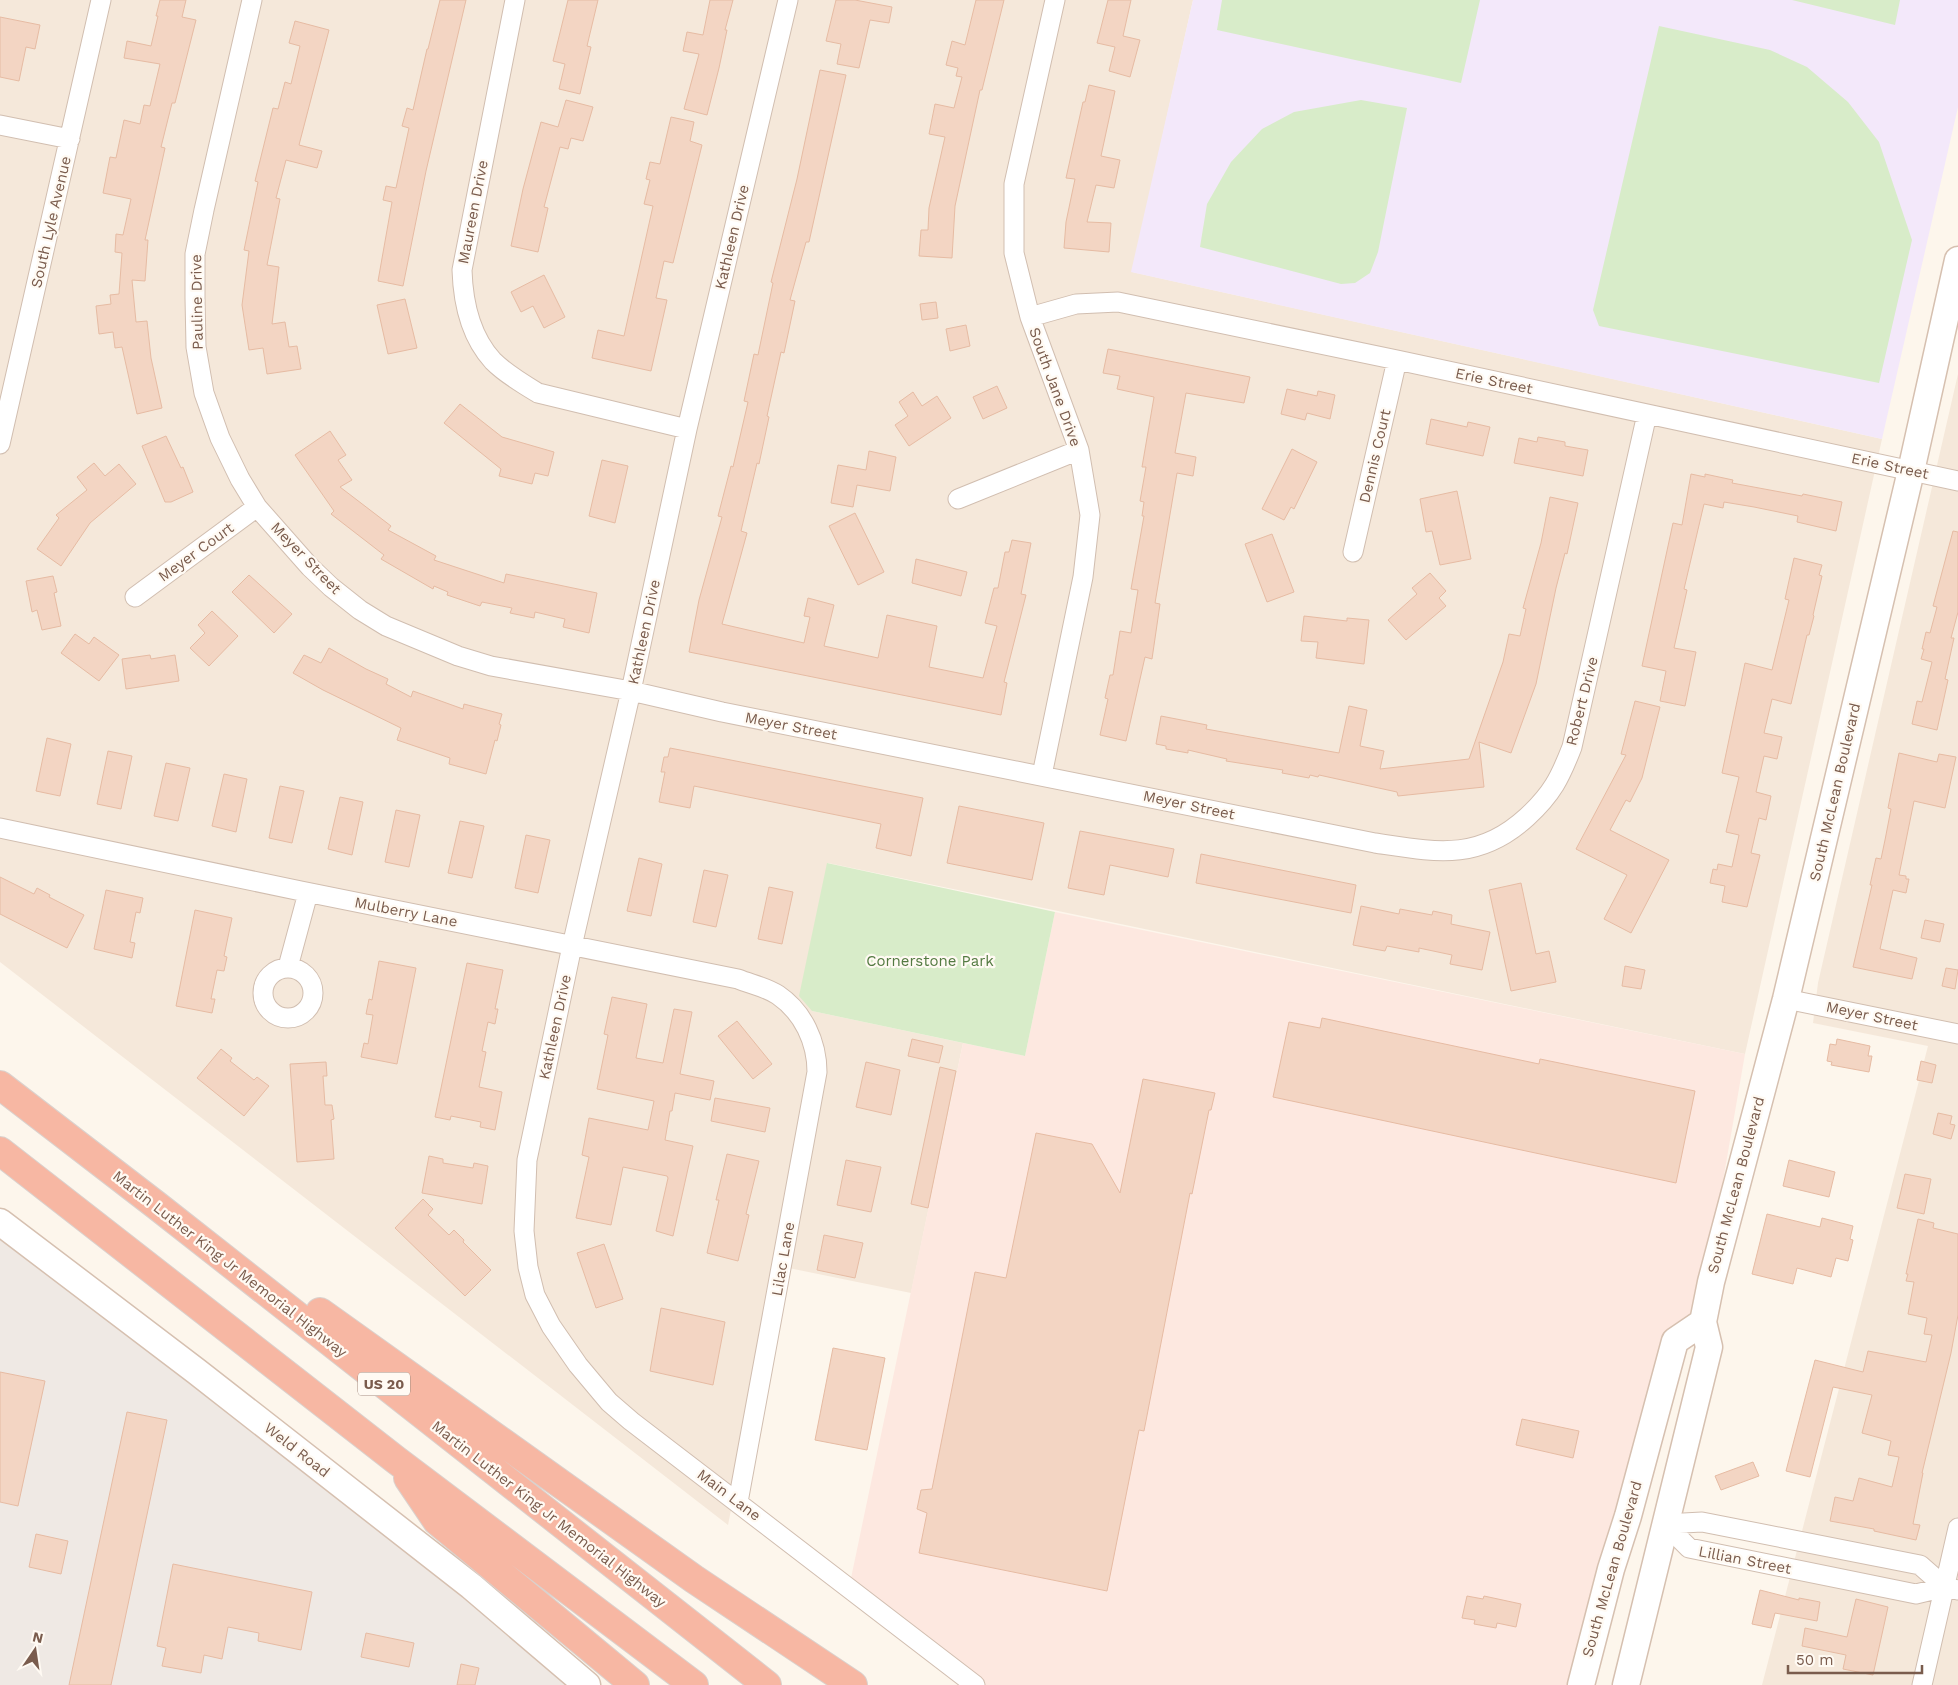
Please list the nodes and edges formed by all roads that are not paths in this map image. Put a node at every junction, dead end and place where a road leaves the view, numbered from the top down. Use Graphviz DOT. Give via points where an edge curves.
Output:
graph roads {
  1 [pos="101,0"];
  2 [pos="252,0"];
  3 [pos="515,0"];
  4 [pos="788,0"];
  5 [pos="1055,0"];
  6 [pos="0,125"];
  7 [pos="70,139"];
  8 [pos="1958,260"];
  9 [pos="1030,317"];
  10 [pos="1397,360"];
  11 [pos="1647,414"];
  12 [pos="687,429"];
  13 [pos="0,444"];
  14 [pos="1079,450"];
  15 [pos="1912,471"];
  16 [pos="1958,481"];
  17 [pos="958,499"];
  18 [pos="257,506"];
  19 [pos="1353,552"];
  20 [pos="135,597"];
  21 [pos="631,691"];
  22 [pos="1042,775"];
  23 [pos="0,828"];
  24 [pos="1375,843"];
  25 [pos="308,893"];
  26 [pos="572,946"];
  27 [pos="288,968"];
  28 [pos="1786,998"];
  29 [pos="801,1018"];
  30 [pos="1958,1034"];
  31 [pos="0,1085"];
  32 [pos="0,1151"];
  33 [pos="156,1205"];
  34 [pos="0,1222"];
  35 [pos="528,1267"];
  36 [pos="1703,1322"];
  37 [pos="396,1460"];
  38 [pos="738,1502"];
  39 [pos="1665,1524"];
  40 [pos="1958,1528"];
  41 [pos="1951,1589"];
  42 [pos="587,1685"];
  43 [pos="635,1685"];
  44 [pos="694,1685"];
  45 [pos="767,1685"];
  46 [pos="853,1685"];
  47 [pos="975,1685"];
  48 [pos="1581,1685"];
  49 [pos="1626,1685"];
  50 [pos="1922,1685"];
  1 -- 7 [label="street, South Lyle Avenue"];
  2 -- 18 [label="street, Pauline Drive" via="195,254 195,290 196,347 204,393 220,438"];
  3 -- 12 [label="street, Maureen Drive" via="462,270 463,292 477,338 493,361 538,393"];
  4 -- 12 [label="street, Kathleen Drive"];
  5 -- 9 [label="street, South Jane Drive" via="1014,184 1014,253"];
  6 -- 7 [label="street"];
  7 -- 13 [label="street, South Lyle Avenue"];
  8 -- 15 [label="main road, South McLean Boulevard"];
  9 -- 10 [label="street, Erie Street" via="1076,304 1118,302"];
  9 -- 14 [label="street, South Jane Drive"];
  10 -- 11 [label="street, Erie Street"];
  10 -- 19 [label="street, Dennis Court"];
  11 -- 15 [label="street, Erie Street"];
  11 -- 24 [label="street, Robert Drive" via="1580,717 1561,776 1545,801 1514,829 1488,844 1455,850 1418,850"];
  12 -- 21 [label="street, Kathleen Drive"];
  14 -- 17 [label="street"];
  14 -- 22 [label="street, South Jane Drive" via="1090,516 1088,547"];
  15 -- 16 [label="street, Erie Street"];
  15 -- 28 [label="main road, South McLean Boulevard"];
  18 -- 20 [label="street, Meyer Court"];
  18 -- 21 [label="street, Meyer Street" via="331,587 386,626 490,666"];
  21 -- 22 [label="street, Meyer Street" via="769,722"];
  21 -- 26 [label="street, Kathleen Drive"];
  22 -- 24 [label="street, Meyer Street"];
  23 -- 25 [label="street, Mulberry Lane"];
  25 -- 26 [label="street, Mulberry Lane"];
  25 -- 27 [label="street"];
  26 -- 29 [label="street, Mulberry Lane" via="738,979 777,994"];
  26 -- 35 [label="street, Kathleen Drive" via="527,1160 524,1231"];
  28 -- 30 [label="street, Meyer Street"];
  28 -- 36 [label="main road, South McLean Boulevard"];
  29 -- 38 [label="street, Lilac Lane" via="814,1043 817,1072"];
  31 -- 33 [label="highway, Martin Luther King Jr Memorial Highway / US 20"];
  32 -- 37 [label="highway"];
  33 -- 45 [label="highway, Martin Luther King Jr Memorial Highway / US 20"];
  33 -- 46 [label="highway" via="241,1256 694,1580"];
  34 -- 42 [label="main road, Weld Road" via="471,1586"];
  35 -- 38 [label="street, Main Lane" via="535,1295 551,1326 609,1402"];
  36 -- 39 [label="main road, South McLean Boulevard" via="1709,1347"];
  36 -- 48 [label="main road, South McLean Boulevard" via="1675,1342"];
  37 -- 43 [label="highway" via="437,1521"];
  37 -- 44 [label="highway"];
  38 -- 47 [label="street, Main Lane"];
  39 -- 41 [label="street, Lillian Street" via="1702,1522 1920,1565"];
  39 -- 41 [label="street, Lillian Street" via="1689,1548 1916,1594"];
  39 -- 49 [label="main road, South McLean Boulevard"];
  40 -- 41 [label="street"];
  41 -- 50 [label="street"];
}
